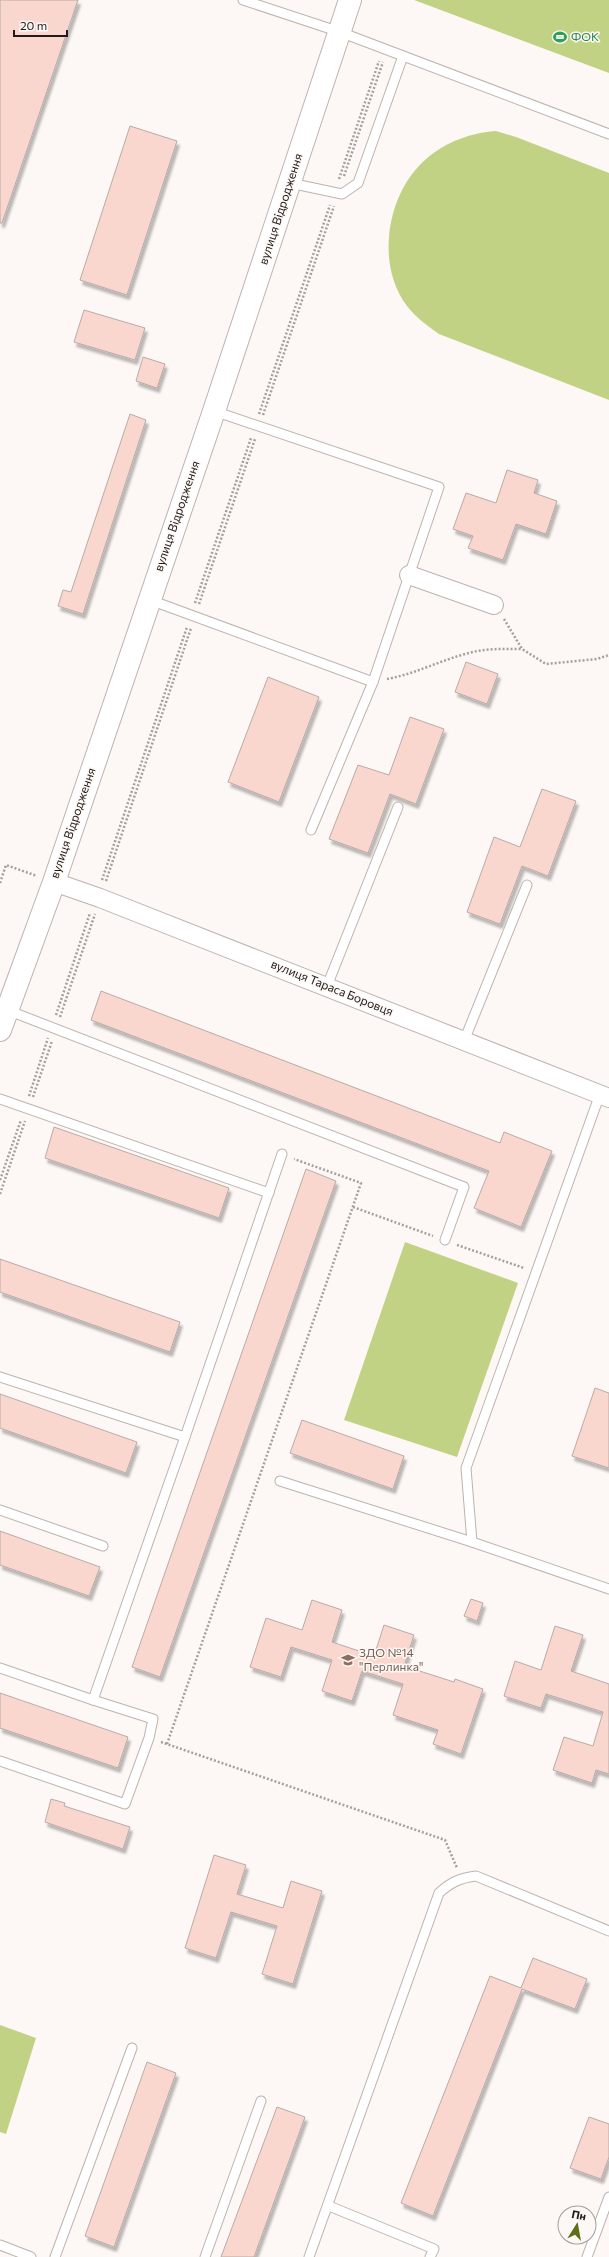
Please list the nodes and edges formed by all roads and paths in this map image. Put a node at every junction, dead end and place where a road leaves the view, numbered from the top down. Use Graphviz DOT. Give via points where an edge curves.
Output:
graph roads {
  1 [pos="243,0"];
  2 [pos="350,0"];
  3 [pos="340,32"];
  4 [pos="403,56"];
  5 [pos="609,134"];
  6 [pos="290,183"];
  7 [pos="214,412"];
  8 [pos="408,575"];
  9 [pos="148,600"];
  10 [pos="494,606"];
  11 [pos="522,649"];
  12 [pos="609,655"];
  13 [pos="373,682"];
  14 [pos="398,807"];
  15 [pos="311,830"];
  16 [pos="54,882"];
  17 [pos="0,883"];
  18 [pos="527,885"];
  19 [pos="327,986"];
  20 [pos="7,1010"];
  21 [pos="0,1030"];
  22 [pos="464,1041"];
  23 [pos="605,1096"];
  24 [pos="0,1099"];
  25 [pos="282,1154"];
  26 [pos="269,1193"];
  27 [pos="444,1240"];
  28 [pos="0,1377"];
  29 [pos="185,1437"];
  30 [pos="280,1481"];
  31 [pos="0,1510"];
  32 [pos="472,1542"];
  33 [pos="103,1546"];
  34 [pos="609,1589"];
  35 [pos="0,1668"];
  36 [pos="93,1700"];
  37 [pos="149,1738"];
  38 [pos="167,1744"];
  39 [pos="0,1762"];
  40 [pos="461,1878"];
  41 [pos="609,1931"];
  42 [pos="132,2048"];
  43 [pos="262,2100"];
  44 [pos="609,2197"];
  45 [pos="328,2206"];
  46 [pos="0,2245"];
  47 [pos="31,2257"];
  48 [pos="55,2257"];
  49 [pos="205,2257"];
  50 [pos="309,2257"];
  51 [pos="430,2257"];
  52 [pos="587,2257"];
  1 -- 3 [label="lane"];
  2 -- 3 [label="street, вулиця Відродження"];
  3 -- 4 [label="lane"];
  3 -- 6 [label="street, вулиця Відродження"];
  4 -- 5 [label="lane"];
  4 -- 6 [label="lane" via="358,183 342,194"];
  6 -- 7 [label="street, вулиця Відродження"];
  7 -- 8 [label="lane" via="439,487"];
  7 -- 9 [label="street, вулиця Відродження"];
  8 -- 10 [label="street"];
  8 -- 13 [label="lane"];
  9 -- 13 [label="lane"];
  9 -- 16 [label="street, вулиця Відродження"];
  10 -- 11 [label="path"];
  11 -- 12 [label="path" via="546,664 597,660"];
  11 -- 13 [label="path" via="470,652 401,676"];
  13 -- 15 [label="lane"];
  14 -- 19 [label="lane"];
  16 -- 17 [label="path" via="6,865"];
  16 -- 19 [label="street, вулиця Тараса Боровця"];
  16 -- 20 [label="street, вулиця Відродження"];
  18 -- 22 [label="lane"];
  19 -- 22 [label="street, вулиця Тараса Боровця"];
  20 -- 21 [label="street, вулиця Відродження"];
  20 -- 27 [label="lane" via="464,1187"];
  22 -- 23 [label="street, вулиця Тараса Боровця"];
  23 -- 32 [label="lane" via="466,1468"];
  24 -- 26 [label="lane"];
  25 -- 26 [label="lane"];
  25 -- 38 [label="path" via="361,1183"];
  26 -- 29 [label="lane"];
  28 -- 29 [label="lane"];
  29 -- 36 [label="lane"];
  30 -- 32 [label="lane"];
  31 -- 33 [label="lane"];
  32 -- 34 [label="lane"];
  35 -- 36 [label="lane"];
  36 -- 37 [label="lane" via="153,1719"];
  37 -- 38 [label="path"];
  37 -- 39 [label="lane" via="125,1804"];
  38 -- 40 [label="path" via="445,1840"];
  40 -- 41 [label="lane" via="476,1876"];
  40 -- 45 [label="lane" via="450,1883 439,1893"];
  42 -- 48 [label="lane"];
  43 -- 49 [label="lane"];
  44 -- 52 [label="lane"];
  45 -- 50 [label="lane"];
  45 -- 51 [label="lane" via="434,2249"];
  46 -- 47 [label="lane"];
}
